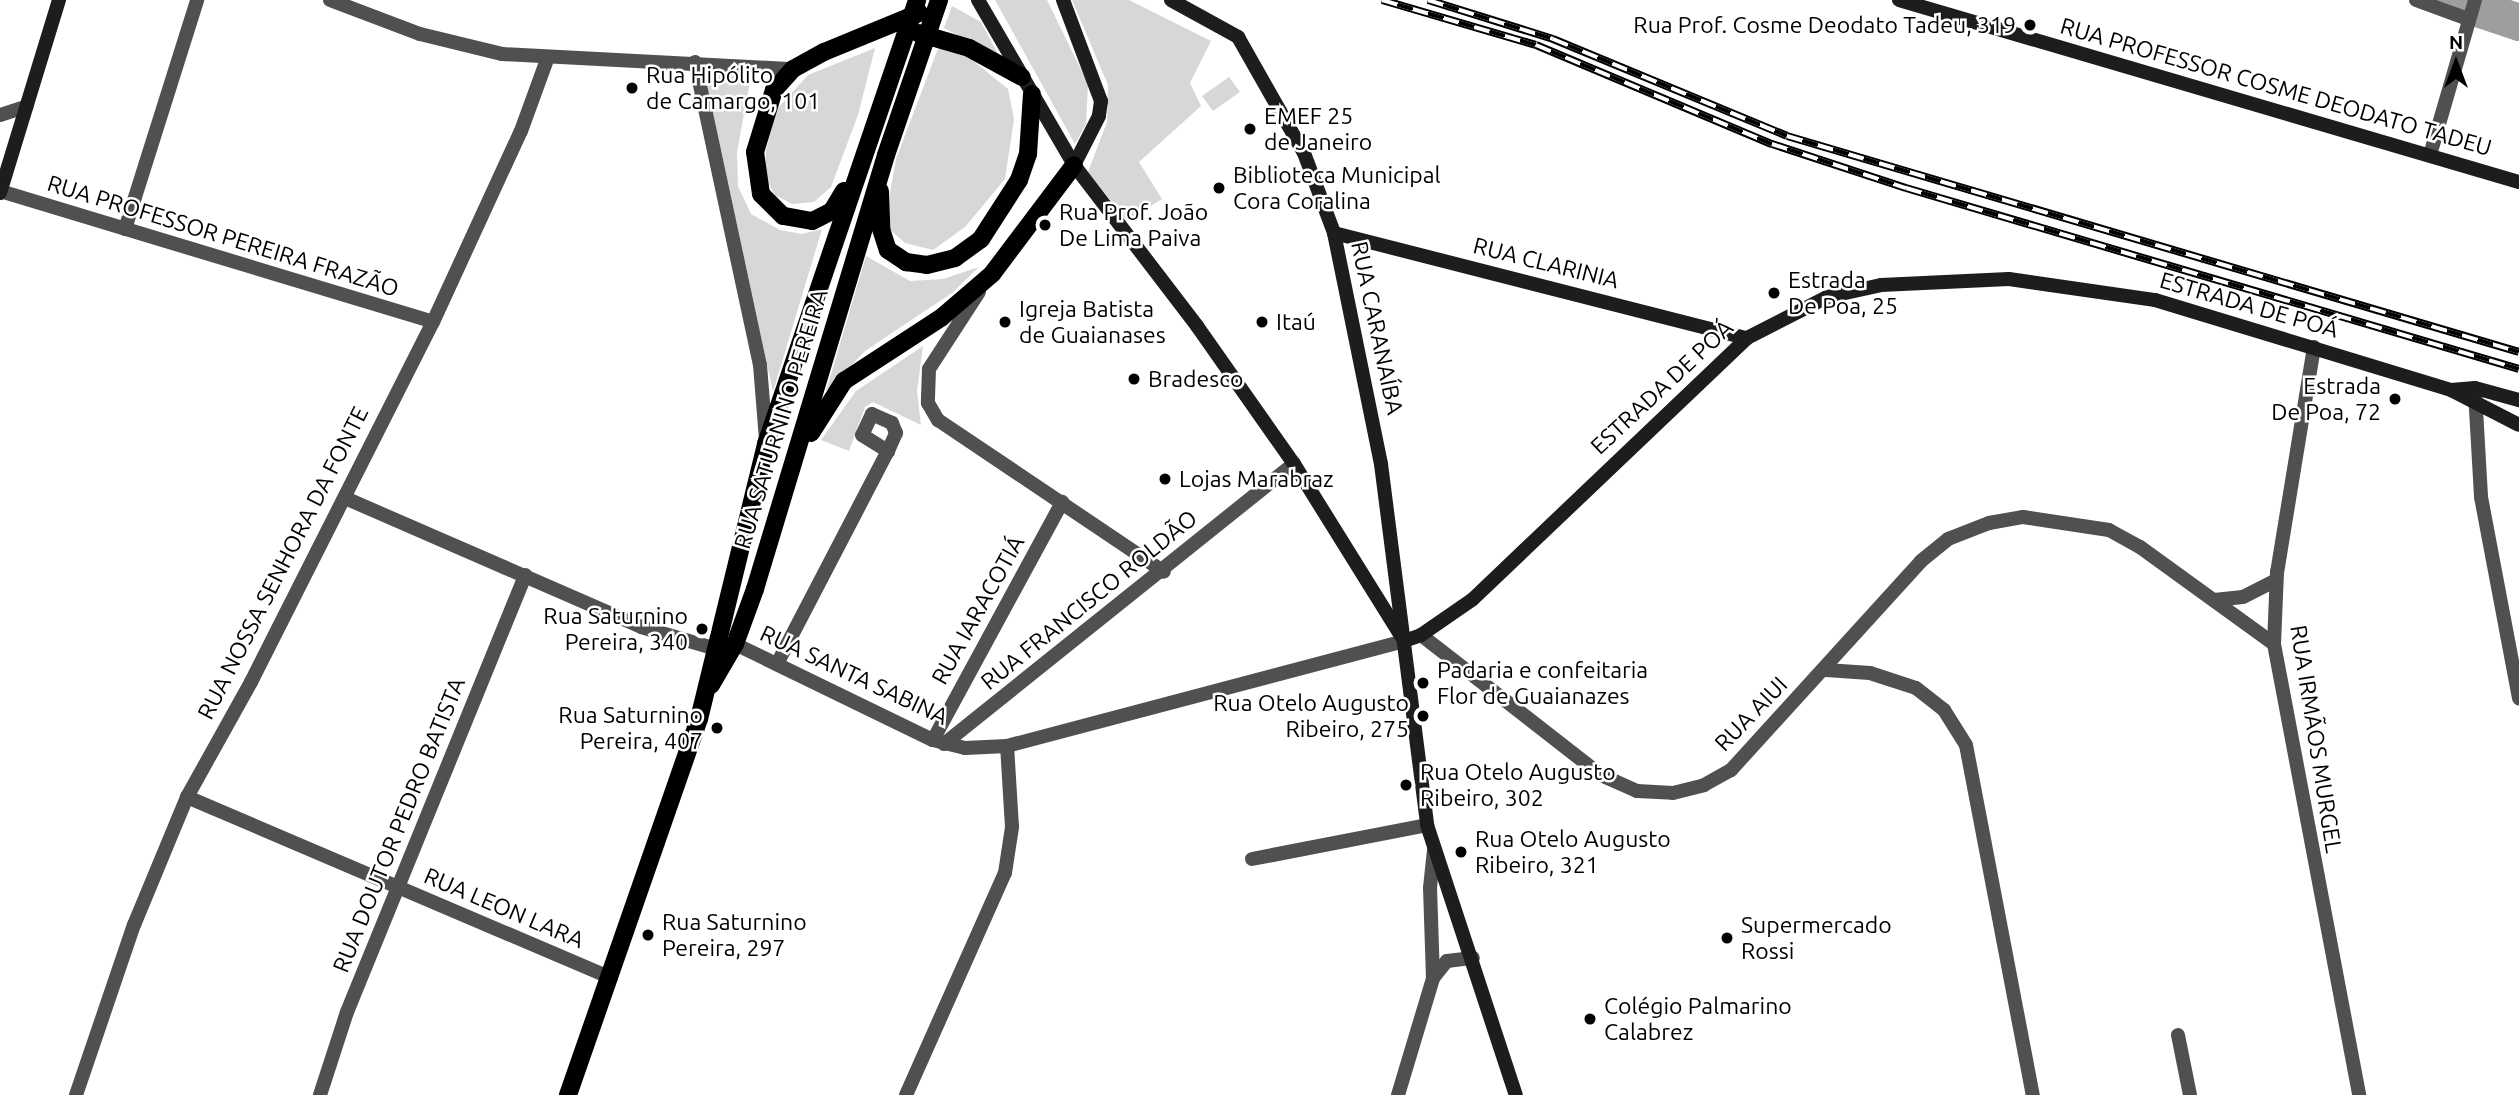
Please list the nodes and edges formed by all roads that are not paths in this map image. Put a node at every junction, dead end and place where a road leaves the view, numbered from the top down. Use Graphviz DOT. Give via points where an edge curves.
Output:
graph roads {
  1 [pos="59,0"];
  2 [pos="197,0"];
  3 [pos="330,0"];
  4 [pos="917,0"];
  5 [pos="939,0"];
  6 [pos="951,0"];
  7 [pos="978,0"];
  8 [pos="1063,0"];
  9 [pos="1171,0"];
  10 [pos="1899,0"];
  11 [pos="2416,0"];
  12 [pos="1943,6"];
  13 [pos="2471,11"];
  14 [pos="880,29"];
  15 [pos="548,57"];
  16 [pos="695,62"];
  17 [pos="793,69"];
  18 [pos="1022,77"];
  19 [pos="1032,94"];
  20 [pos="27,106"];
  21 [pos="0,115"];
  22 [pos="866,151"];
  23 [pos="2430,155"];
  24 [pos="1074,165"];
  25 [pos="880,173"];
  26 [pos="2519,182"];
  27 [pos="0,192"];
  28 [pos="125,229"];
  29 [pos="1334,233"];
  30 [pos="992,274"];
  31 [pos="433,322"];
  32 [pos="1747,338"];
  33 [pos="2314,347"];
  34 [pos="2475,387"];
  35 [pos="2451,390"];
  36 [pos="2519,400"];
  37 [pos="2475,405"];
  38 [pos="2519,425"];
  39 [pos="766,444"];
  40 [pos="888,451"];
  41 [pos="799,454"];
  42 [pos="1294,464"];
  43 [pos="345,498"];
  44 [pos="1062,502"];
  45 [pos="1164,572"];
  46 [pos="526,575"];
  47 [pos="2276,580"];
  48 [pos="2214,600"];
  49 [pos="1422,635"];
  50 [pos="1404,641"];
  51 [pos="735,644"];
  52 [pos="2274,644"];
  53 [pos="713,648"];
  54 [pos="778,662"];
  55 [pos="1826,670"];
  56 [pos="707,691"];
  57 [pos="2519,698"];
  58 [pos="939,742"];
  59 [pos="1007,746"];
  60 [pos="187,797"];
  61 [pos="1427,825"];
  62 [pos="1434,850"];
  63 [pos="1252,859"];
  64 [pos="398,888"];
  65 [pos="1473,958"];
  66 [pos="611,978"];
  67 [pos="1433,978"];
  68 [pos="2178,1035"];
  69 [pos="76,1095"];
  70 [pos="320,1095"];
  71 [pos="568,1095"];
  72 [pos="906,1095"];
  73 [pos="1398,1095"];
  74 [pos="1516,1095"];
  75 [pos="2034,1095"];
  76 [pos="2190,1095"];
  77 [pos="2360,1095"];
  1 -- 20 [label="main road"];
  2 -- 28 [label="street"];
  3 -- 15 [label="street" via="420,34 502,54"];
  4 -- 22 [label="main road"];
  5 -- 25 [label="main road, RUA SATURNINO PEREIRA"];
  6 -- 14 [label="main road"];
  7 -- 18 [label="main road"];
  8 -- 24 [label="main road" via="1101,101 1099,116"];
  9 -- 29 [label="main road, RUA CARANAÍBA" via="1238,37 1304,153"];
  10 -- 12 [label="main road, RUA PROFESSOR COSME DEODATO TADEU"];
  11 -- 13 [label="street"];
  12 -- 23 [label="main road, RUA PROFESSOR COSME DEODATO TADEU"];
  13 -- 23 [label="street"];
  14 -- 17 [label="main road"];
  14 -- 18 [label="main road" via="948,41"];
  15 -- 16 [label="street"];
  15 -- 31 [label="street, RUA NOSSA SENHORA DA FONTE" via="521,131"];
  16 -- 17 [label="street"];
  16 -- 39 [label="street, RUA SATURNINO PEREIRA" via="760,365"];
  17 -- 22 [label="main road" via="774,90 755,152 761,194 772,209 798,221 825,217"];
  18 -- 19 [label="main road"];
  19 -- 24 [label="main road"];
  19 -- 25 [label="main road" via="1028,154 1019,180 981,239 955,258 927,265 906,262 888,250 881,229"];
  20 -- 21 [label="street"];
  20 -- 27 [label="main road"];
  22 -- 39 [label="main road, RUA SATURNINO PEREIRA"];
  23 -- 26 [label="main road, RUA PROFESSOR COSME DEODATO TADEU"];
  24 -- 30 [label="main road"];
  24 -- 42 [label="main road" via="1197,326"];
  25 -- 41 [label="main road, RUA SATURNINO PEREIRA"];
  27 -- 28 [label="street, RUA PROFESSOR PEREIRA FRAZÃO"];
  28 -- 31 [label="street, RUA PROFESSOR PEREIRA FRAZÃO"];
  29 -- 32 [label="main road, RUA CLARINIA"];
  29 -- 50 [label="main road, RUA CARANAÍBA" via="1381,464"];
  30 -- 41 [label="main road" via="942,317 872,358 844,381"];
  30 -- 44 [label="street" via="929,369 928,403 939,420"];
  31 -- 43 [label="street, RUA NOSSA SENHORA DA FONTE"];
  32 -- 33 [label="main road, ESTRADA DE POÁ" via="1827,297 1895,284 2009,279 2155,300"];
  32 -- 49 [label="main road, ESTRADA DE POÁ" via="1473,598"];
  33 -- 35 [label="main road, ESTRADA DE POÁ"];
  33 -- 47 [label="street, RUA IRMÃOS MURGEL"];
  34 -- 35 [label="main road, ESTRADA DE POÁ"];
  34 -- 36 [label="main road, ESTRADA DE POÁ"];
  34 -- 37 [label="street"];
  35 -- 37 [label="main road, ESTRADA DE POÁ"];
  37 -- 38 [label="main road, ESTRADA DE POÁ"];
  37 -- 57 [label="street" via="2481,496"];
  39 -- 53 [label="main road, RUA SATURNINO PEREIRA"];
  40 -- 54 [label="street"];
  41 -- 51 [label="main road, RUA SATURNINO PEREIRA"];
  42 -- 45 [label="street, RUA FRANCISCO ROLDÃO"];
  42 -- 50 [label="main road"];
  43 -- 46 [label="street, RUA SANTA SABINA"];
  43 -- 60 [label="street, RUA NOSSA SENHORA DA FONTE"];
  44 -- 45 [label="street"];
  44 -- 58 [label="street, RUA IARACOTIÁ"];
  45 -- 58 [label="street, RUA FRANCISCO ROLDÃO"];
  46 -- 53 [label="street, RUA SANTA SABINA" via="641,627"];
  46 -- 64 [label="street, RUA DOUTOR PEDRO BATISTA"];
  47 -- 48 [label="street" via="2243,597"];
  47 -- 52 [label="street, RUA IRMÃOS MURGEL"];
  48 -- 52 [label="street, RUA AIUI"];
  48 -- 55 [label="street, RUA AIUI" via="2109,530 2023,517 1948,539 1921,561"];
  49 -- 50 [label="main road, ESTRADA DE POÁ"];
  49 -- 55 [label="street, RUA AIUI" via="1601,775 1637,791 1673,793 1704,785 1731,770"];
  50 -- 59 [label="street, RUA SANTA SABINA"];
  50 -- 61 [label="main road, RUA CARANAÍBA"];
  51 -- 53 [label="street, RUA SANTA SABINA"];
  51 -- 54 [label="street, RUA SANTA SABINA"];
  51 -- 56 [label="main road, RUA SATURNINO PEREIRA"];
  52 -- 77 [label="street, RUA IRMÃOS MURGEL"];
  53 -- 56 [label="main road, RUA SATURNINO PEREIRA"];
  54 -- 58 [label="street, RUA SANTA SABINA"];
  55 -- 75 [label="street" via="1870,673 1916,688 1944,710 1966,745"];
  56 -- 66 [label="main road, RUA SATURNINO PEREIRA"];
  58 -- 59 [label="street, RUA SANTA SABINA"];
  59 -- 72 [label="street" via="1012,827 1005,873"];
  60 -- 64 [label="street, RUA LEON LARA"];
  60 -- 69 [label="street, RUA NOSSA SENHORA DA FONTE" via="134,925"];
  61 -- 62 [label="main road, RUA CARANAÍBA"];
  61 -- 63 [label="street"];
  62 -- 65 [label="main road, RUA CARANAÍBA"];
  62 -- 67 [label="street"];
  64 -- 66 [label="street, RUA LEON LARA"];
  64 -- 70 [label="street, RUA DOUTOR PEDRO BATISTA" via="347,1012"];
  65 -- 67 [label="street" via="1447,961"];
  65 -- 74 [label="main road, RUA CARANAÍBA"];
  66 -- 71 [label="main road, RUA SATURNINO PEREIRA"];
  67 -- 73 [label="street"];
  68 -- 76 [label="street"];
}
